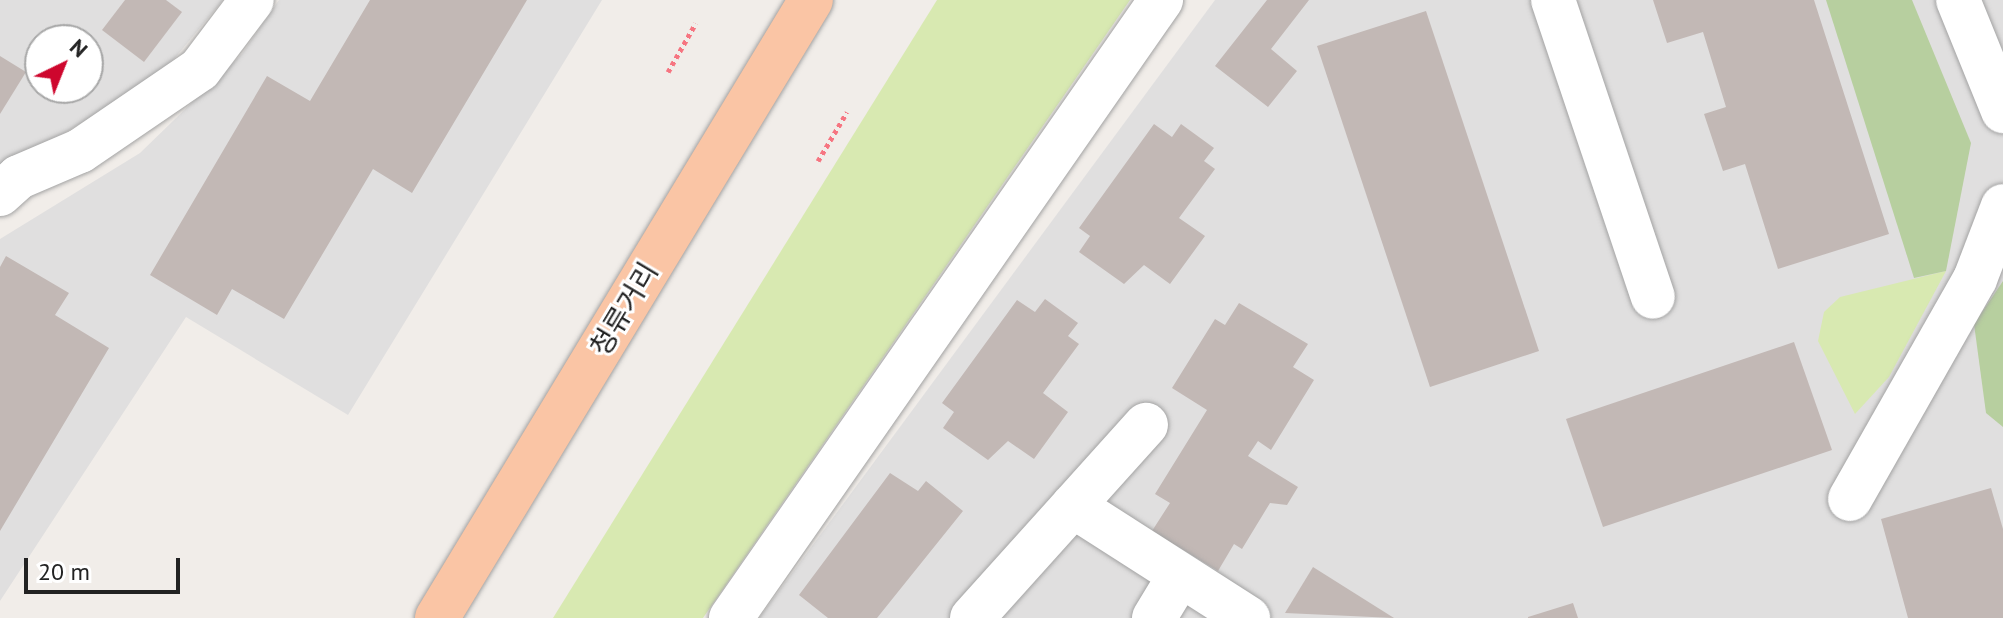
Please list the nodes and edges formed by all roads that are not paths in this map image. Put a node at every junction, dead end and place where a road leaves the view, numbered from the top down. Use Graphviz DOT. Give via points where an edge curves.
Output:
graph roads {
  1 [pos="252,0"];
  2 [pos="811,0"];
  3 [pos="1161,0"];
  4 [pos="1553,0"];
  5 [pos="1958,0"];
  6 [pos="2003,111"];
  7 [pos="0,194"];
  8 [pos="2003,206"];
  9 [pos="1653,297"];
  10 [pos="1146,425"];
  11 [pos="1850,499"];
  12 [pos="1073,506"];
  13 [pos="1180,575"];
  14 [pos="437,618"];
  15 [pos="732,618"];
  16 [pos="972,618"];
  17 [pos="1154,618"];
  18 [pos="1248,618"];
  1 -- 7 [label="street" via="200,69 105,136 19,177"];
  2 -- 14 [label="main road, 청류거리"];
  3 -- 15 [label="street"];
  4 -- 9 [label="street"];
  5 -- 6 [label="street"];
  8 -- 11 [label="street" via="1975,279"];
  10 -- 12 [label="street"];
  12 -- 13 [label="street"];
  12 -- 16 [label="street"];
  13 -- 17 [label="street"];
  13 -- 18 [label="street"];
}
